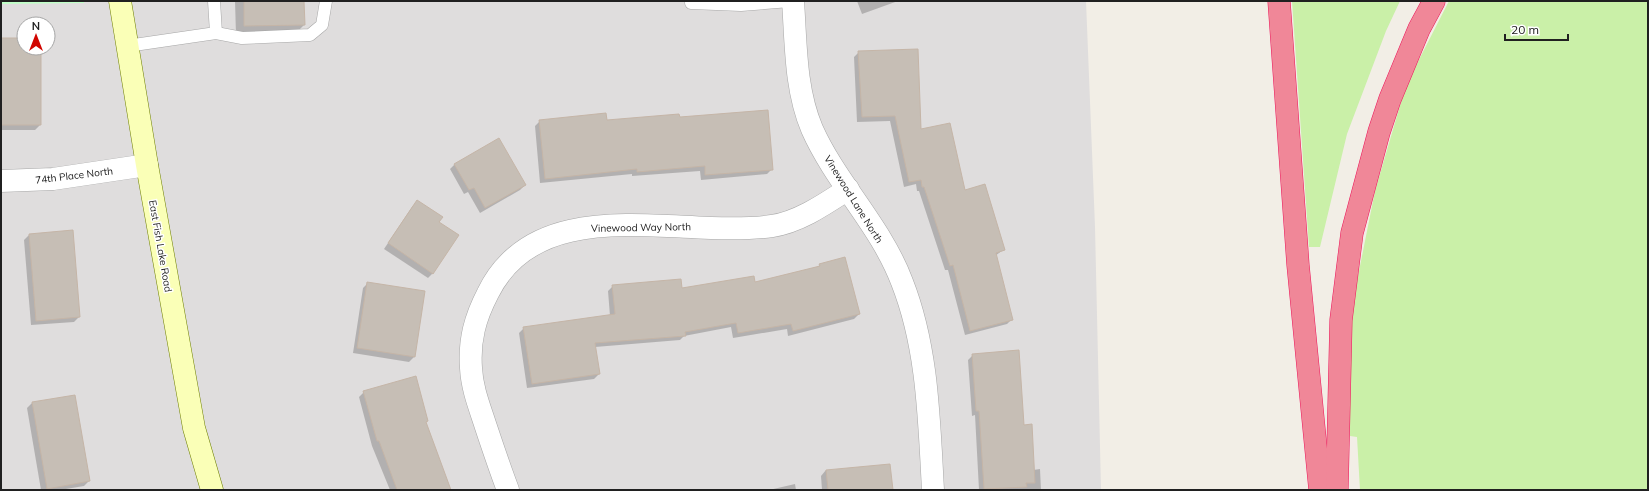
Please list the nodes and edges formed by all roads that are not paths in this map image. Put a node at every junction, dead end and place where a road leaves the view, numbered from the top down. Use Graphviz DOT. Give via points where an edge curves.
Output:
graph roads {
  1 [pos="120,1"];
  2 [pos="214,1"];
  3 [pos="326,1"];
  4 [pos="790,1"];
  5 [pos="793,1"];
  6 [pos="1279,1"];
  7 [pos="1434,1"];
  8 [pos="691,3"];
  9 [pos="216,33"];
  10 [pos="127,46"];
  11 [pos="147,165"];
  12 [pos="1,181"];
  13 [pos="848,190"];
  14 [pos="212,490"];
  15 [pos="508,490"];
  16 [pos="933,490"];
  17 [pos="1320,490"];
  18 [pos="1337,490"];
  1 -- 10 [label="street, East Fish Lake Road"];
  2 -- 9 [label="lane"];
  3 -- 9 [label="lane" via="322,25 310,35 242,38"];
  4 -- 8 [label="lane" via="741,5"];
  5 -- 13 [label="street, Vinewood Lane North" via="798,79 805,108 812,129"];
  6 -- 17 [label="highway" via="1298,265"];
  7 -- 18 [label="highway" via="1390,99 1352,233 1341,320"];
  9 -- 10 [label="lane"];
  10 -- 11 [label="street, East Fish Lake Road"];
  11 -- 12 [label="street, 74th Place North" via="53,179"];
  11 -- 14 [label="street, East Fish Lake Road" via="194,428"];
  13 -- 15 [label="street, Vinewood Way North" via="798,218 773,226 602,226 574,229 544,239 515,257 494,281 481,308 471,339 471,369 477,400"];
  13 -- 16 [label="street, Vinewood Lane North" via="876,230 902,282 918,335 927,389"];
}
